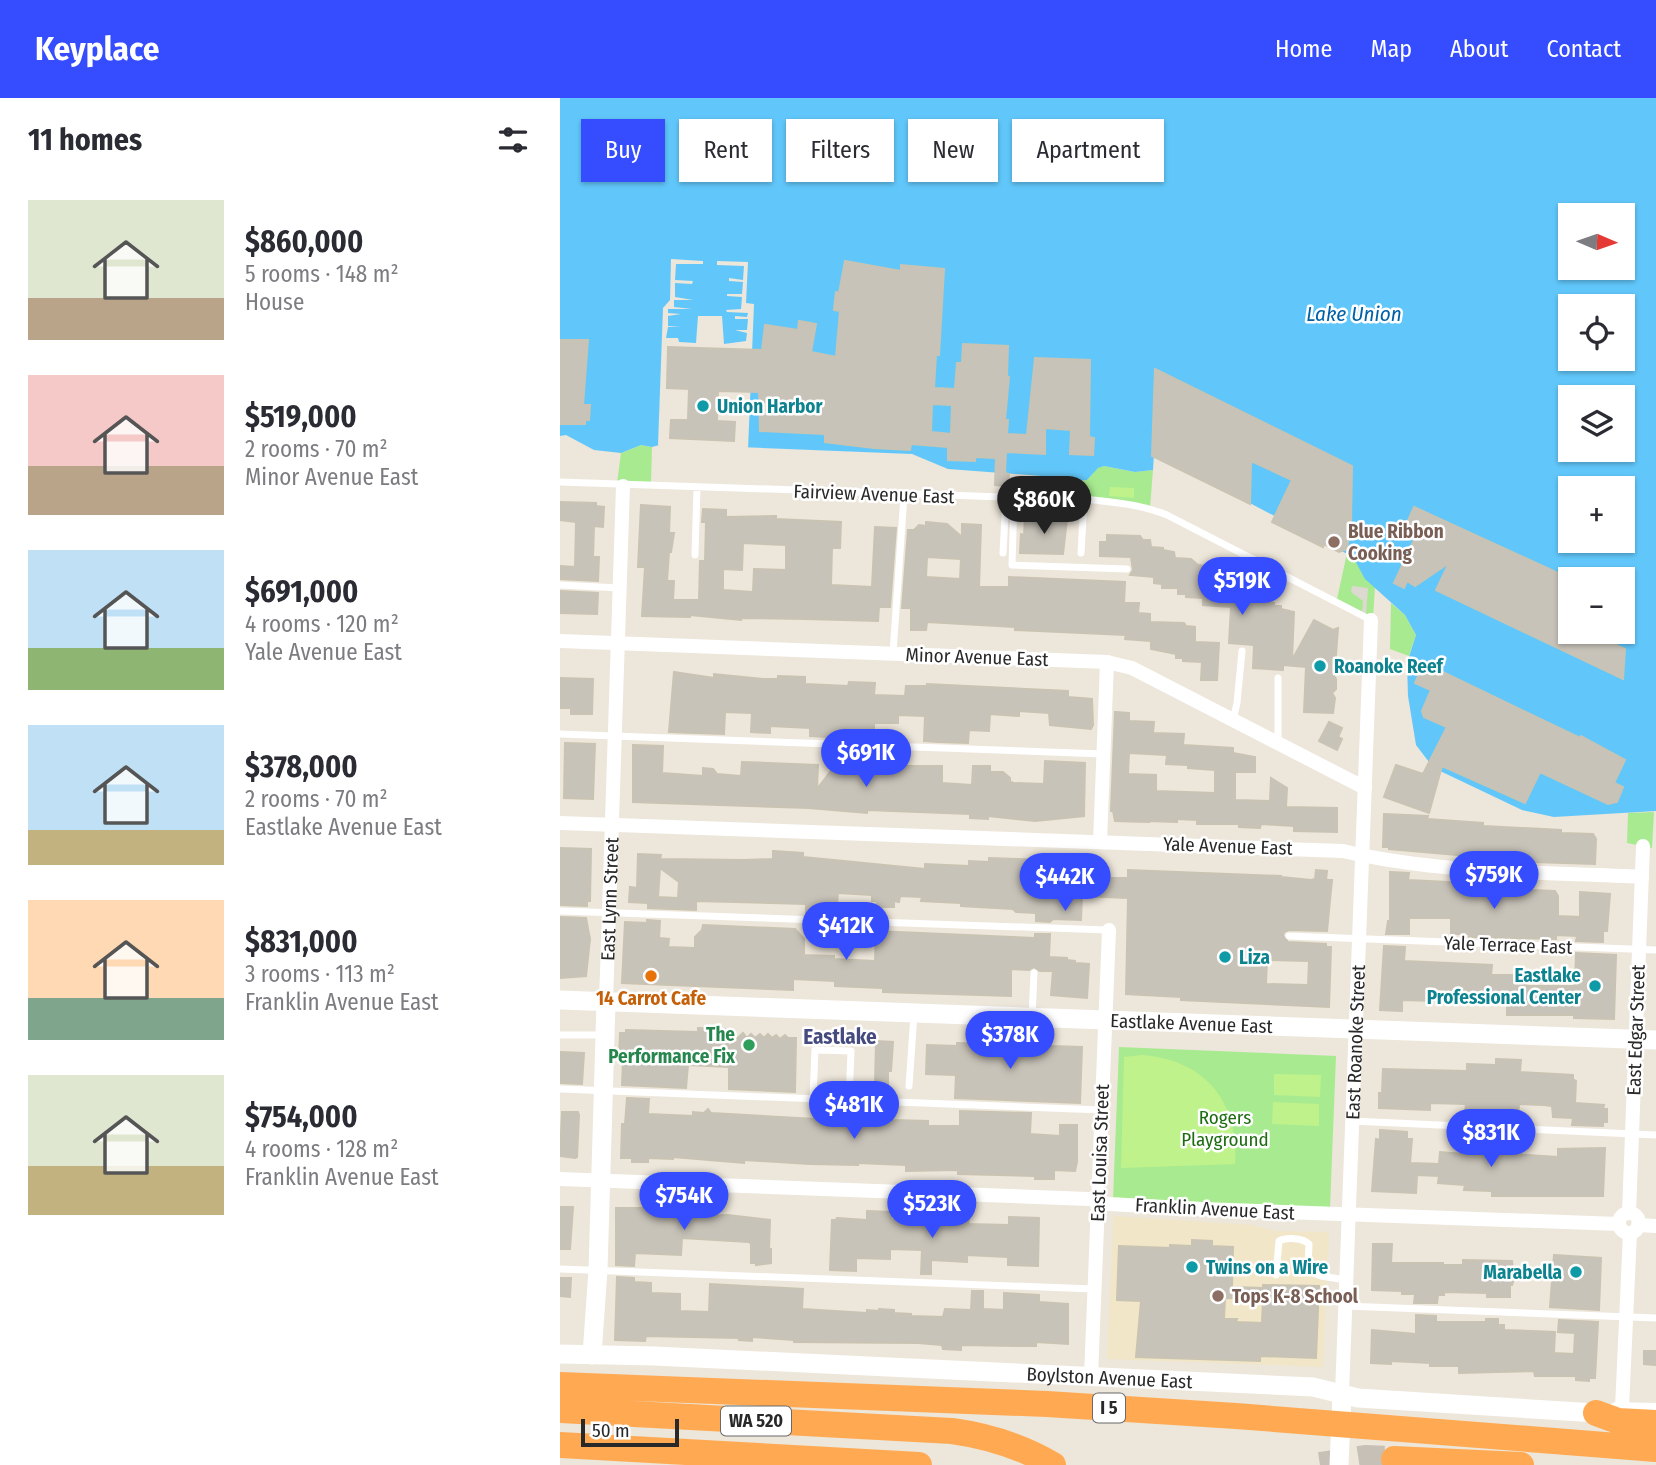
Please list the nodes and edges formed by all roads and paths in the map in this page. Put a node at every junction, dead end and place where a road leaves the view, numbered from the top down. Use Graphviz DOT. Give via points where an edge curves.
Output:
graph roads {
  1 [pos="560,482"];
  2 [pos="623,486"];
  3 [pos="697,488"];
  4 [pos="904,495"];
  5 [pos="1006,498"];
  6 [pos="1014,499"];
  7 [pos="1084,500"];
  8 [pos="1003,553"];
  9 [pos="1081,553"];
  10 [pos="695,555"];
  11 [pos="1127,569"];
  12 [pos="560,585"];
  13 [pos="619,587"];
  14 [pos="1371,620"];
  15 [pos="560,640"];
  16 [pos="618,642"];
  17 [pos="1242,651"];
  18 [pos="893,653"];
  19 [pos="1107,662"];
  20 [pos="1278,678"];
  21 [pos="1233,720"];
  22 [pos="560,734"];
  23 [pos="614,736"];
  24 [pos="1278,743"];
  25 [pos="1103,754"];
  26 [pos="1365,788"];
  27 [pos="560,823"];
  28 [pos="612,825"];
  29 [pos="1100,842"];
  30 [pos="1643,846"];
  31 [pos="1362,855"];
  32 [pos="1642,877"];
  33 [pos="560,911"];
  34 [pos="608,913"];
  35 [pos="1109,930"];
  36 [pos="1289,936"];
  37 [pos="1360,939"];
  38 [pos="1639,950"];
  39 [pos="1656,950"];
  40 [pos="1034,973"];
  41 [pos="560,1000"];
  42 [pos="606,1002"];
  43 [pos="914,1013"];
  44 [pos="1032,1017"];
  45 [pos="1105,1020"];
  46 [pos="1356,1030"];
  47 [pos="560,1035"];
  48 [pos="606,1035"];
  49 [pos="1636,1040"];
  50 [pos="1656,1040"];
  51 [pos="909,1086"];
  52 [pos="560,1089"];
  53 [pos="604,1091"];
  54 [pos="813,1099"];
  55 [pos="849,1100"];
  56 [pos="1101,1110"];
  57 [pos="1352,1121"];
  58 [pos="1633,1134"];
  59 [pos="1656,1135"];
  60 [pos="560,1179"];
  61 [pos="600,1180"];
  62 [pos="1098,1201"];
  63 [pos="1348,1215"];
  64 [pos="1629,1224"];
  65 [pos="1656,1226"];
  66 [pos="560,1269"];
  67 [pos="598,1270"];
  68 [pos="1276,1275"];
  69 [pos="1346,1280"];
  70 [pos="1095,1289"];
  71 [pos="1345,1306"];
  72 [pos="1626,1317"];
  73 [pos="1656,1318"];
  74 [pos="560,1354"];
  75 [pos="592,1355"];
  76 [pos="1091,1376"];
  77 [pos="560,1385"];
  78 [pos="1342,1399"];
  79 [pos="1622,1408"];
  80 [pos="560,1410"];
  81 [pos="1656,1410"];
  82 [pos="1596,1413"];
  83 [pos="1656,1423"];
  84 [pos="560,1445"];
  85 [pos="1656,1449"];
  86 [pos="1394,1459"];
  87 [pos="919,1465"];
  88 [pos="1053,1465"];
  89 [pos="1339,1465"];
  90 [pos="1521,1465"];
  1 -- 2 [label="lane, Fairview Avenue East"];
  2 -- 3 [label="lane, Fairview Avenue East"];
  2 -- 13 [label="street, East Lynn Street"];
  3 -- 4 [label="lane, Fairview Avenue East"];
  3 -- 10 [label="lane"];
  4 -- 5 [label="lane, Fairview Avenue East"];
  4 -- 18 [label="lane"];
  5 -- 6 [label="lane, Fairview Avenue East"];
  5 -- 8 [label="lane"];
  6 -- 7 [label="lane, Fairview Avenue East"];
  6 -- 11 [label="lane" via="1012,565"];
  7 -- 9 [label="lane"];
  7 -- 14 [label="lane, Fairview Avenue East" via="1128,504 1167,515"];
  12 -- 13 [label="lane"];
  13 -- 16 [label="street, East Lynn Street"];
  14 -- 26 [label="street, East Roanoke Street"];
  15 -- 16 [label="street, Minor Avenue East"];
  16 -- 18 [label="street, Minor Avenue East"];
  16 -- 23 [label="street, East Lynn Street"];
  17 -- 21 [label="lane"];
  18 -- 19 [label="street, Minor Avenue East"];
  19 -- 21 [label="street, Minor Avenue East" via="1132,668"];
  19 -- 25 [label="street"];
  20 -- 24 [label="lane"];
  21 -- 24 [label="street, Minor Avenue East"];
  22 -- 23 [label="lane"];
  23 -- 25 [label="lane"];
  23 -- 28 [label="street, East Lynn Street"];
  24 -- 26 [label="street, Minor Avenue East"];
  25 -- 29 [label="street"];
  26 -- 31 [label="street, East Roanoke Street"];
  27 -- 28 [label="street, Yale Avenue East"];
  28 -- 29 [label="street, Yale Avenue East"];
  28 -- 34 [label="street, East Lynn Street"];
  29 -- 31 [label="street, Yale Avenue East" via="1343,850"];
  30 -- 32 [label="street, East Edgar Street"];
  31 -- 32 [label="street, Yale Avenue East" via="1498,871"];
  31 -- 37 [label="street, East Roanoke Street"];
  32 -- 38 [label="street, East Edgar Street"];
  33 -- 34 [label="lane"];
  34 -- 35 [label="lane"];
  34 -- 42 [label="street, East Lynn Street"];
  35 -- 45 [label="street, East Louisa Street"];
  36 -- 37 [label="lane, Yale Terrace East"];
  37 -- 38 [label="lane, Yale Terrace East"];
  37 -- 46 [label="street, East Roanoke Street"];
  38 -- 39 [label="lane, Yale Terrace East"];
  38 -- 49 [label="street, East Edgar Street"];
  40 -- 44 [label="lane"];
  41 -- 42 [label="main road, Eastlake Avenue East"];
  42 -- 43 [label="main road, Eastlake Avenue East"];
  42 -- 48 [label="main road, East Lynn Street"];
  43 -- 44 [label="main road, Eastlake Avenue East"];
  43 -- 51 [label="lane"];
  44 -- 45 [label="main road, Eastlake Avenue East"];
  45 -- 46 [label="main road, Eastlake Avenue East"];
  45 -- 56 [label="street, East Louisa Street"];
  46 -- 49 [label="main road, Eastlake Avenue East"];
  46 -- 57 [label="street, East Roanoke Street"];
  47 -- 48 [label="lane"];
  48 -- 53 [label="main road, East Lynn Street"];
  49 -- 50 [label="main road, Eastlake Avenue East"];
  49 -- 58 [label="street, East Edgar Street"];
  52 -- 53 [label="lane"];
  53 -- 54 [label="lane"];
  53 -- 61 [label="main road, East Lynn Street"];
  54 -- 55 [label="lane"];
  54 -- 55 [label="lane" via="815,1050 827,1050 851,1051"];
  55 -- 56 [label="lane"];
  56 -- 62 [label="street, East Louisa Street"];
  57 -- 58 [label="lane"];
  57 -- 63 [label="street, East Roanoke Street"];
  58 -- 59 [label="lane"];
  58 -- 64 [label="street, East Edgar Street"];
  60 -- 61 [label="street, Franklin Avenue East"];
  61 -- 62 [label="street, Franklin Avenue East"];
  61 -- 67 [label="main road, East Lynn Street"];
  62 -- 63 [label="street, Franklin Avenue East"];
  62 -- 70 [label="street, East Louisa Street"];
  63 -- 64 [label="street, Franklin Avenue East"];
  63 -- 69 [label="street, East Roanoke Street"];
  64 -- 65 [label="street, Franklin Avenue East"];
  64 -- 72 [label="street, East Edgar Street"];
  66 -- 67 [label="lane"];
  67 -- 70 [label="lane"];
  67 -- 75 [label="main road, East Lynn Street"];
  68 -- 69 [label="lane" via="1279,1241 1302,1240 1309,1244 1308,1271"];
  69 -- 71 [label="street, East Roanoke Street"];
  70 -- 76 [label="street, East Louisa Street"];
  71 -- 72 [label="lane"];
  71 -- 78 [label="street, East Roanoke Street"];
  72 -- 73 [label="lane"];
  72 -- 79 [label="street, East Edgar Street"];
  74 -- 75 [label="main road, Boylston Avenue East"];
  75 -- 76 [label="main road, Boylston Avenue East"];
  76 -- 78 [label="main road, Boylston Avenue East" via="1313,1387"];
  77 -- 85 [label="highway, I 5" via="1047,1404"];
  78 -- 82 [label="main road, Boylston Avenue East"];
  78 -- 89 [label="main road, East Roanoke Street"];
  79 -- 81 [label="street, Boylston Avenue East"];
  79 -- 82 [label="street, Boylston Avenue East"];
  80 -- 88 [label="highway, WA 520" via="952,1431 1018,1447"];
  82 -- 83 [label="highway"];
  84 -- 87 [label="highway"];
  86 -- 90 [label="highway"];
}
